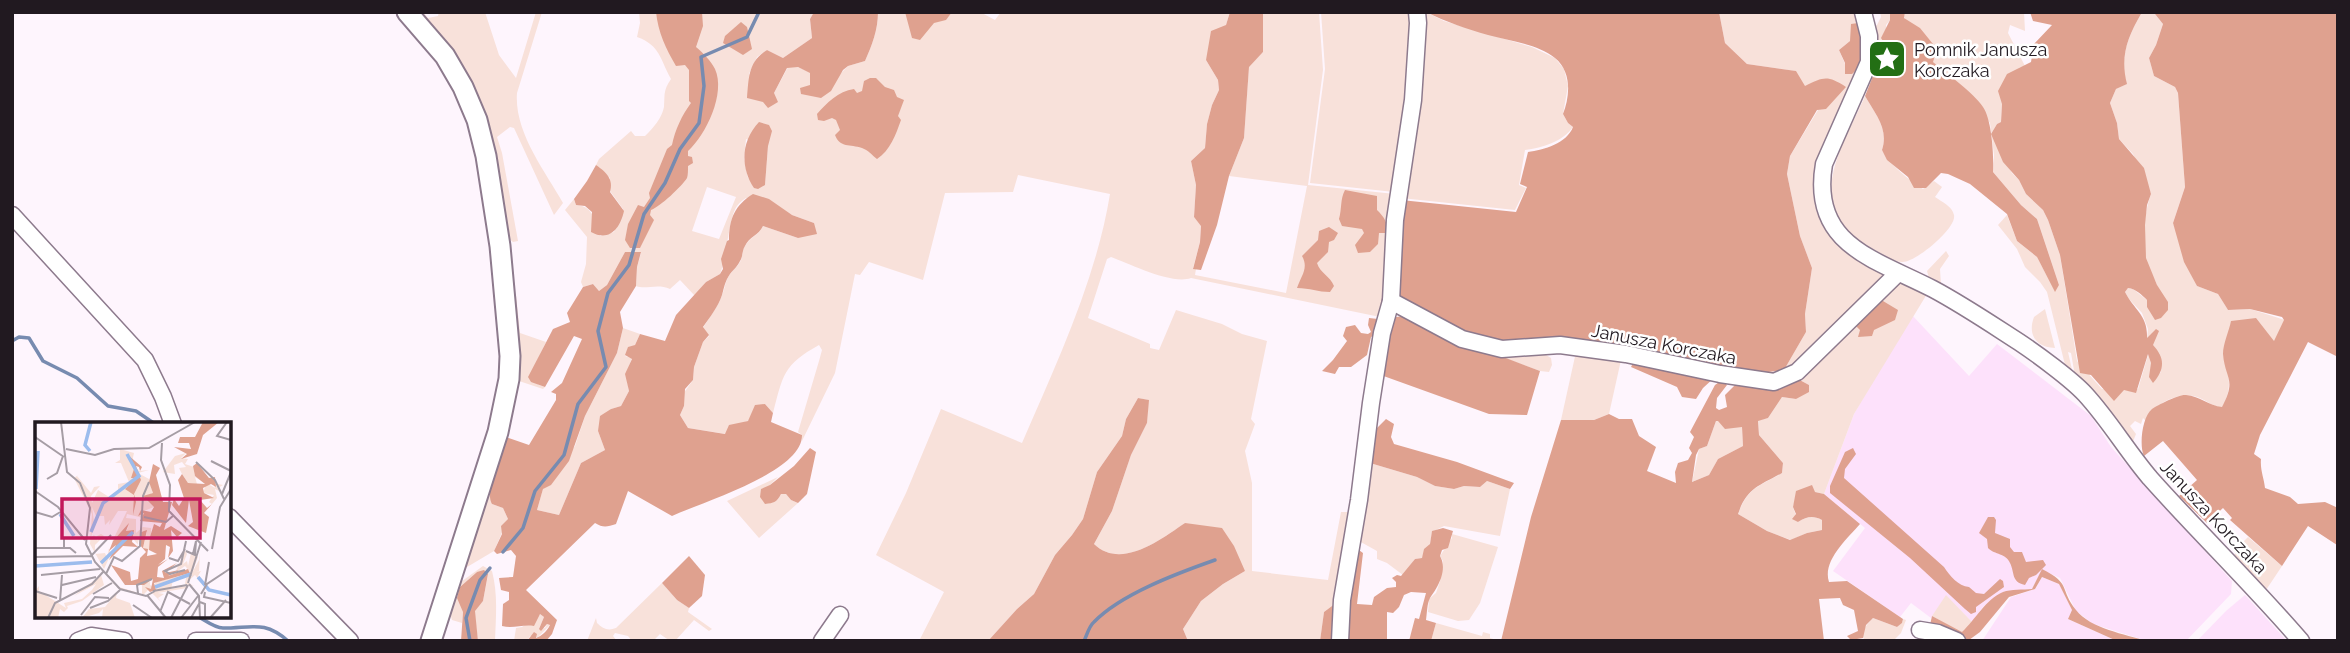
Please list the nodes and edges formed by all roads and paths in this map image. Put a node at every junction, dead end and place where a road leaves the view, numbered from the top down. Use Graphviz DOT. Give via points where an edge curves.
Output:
graph roads {
  1 [pos="407,12"];
  2 [pos="1417,12"];
  3 [pos="1863,12"];
  4 [pos="12,215"];
  5 [pos="1898,273"];
  6 [pos="1391,301"];
  7 [pos="172,422"];
  8 [pos="231,519"];
  9 [pos="840,615"];
  10 [pos="1920,631"];
  11 [pos="349,640"];
  12 [pos="78,641"];
  13 [pos="124,641"];
  14 [pos="196,641"];
  15 [pos="241,641"];
  16 [pos="432,641"];
  17 [pos="822,641"];
  18 [pos="1340,641"];
  19 [pos="1957,641"];
  20 [pos="2301,641"];
  1 -- 16 [label="main road" via="445,56 477,120 500,246 510,356 498,432"];
  2 -- 6 [label="street" via="1413,100 1395,220"];
  3 -- 5 [label="street, Janusza Korczaka" via="1870,37 1869,62 1824,164 1823,207 1847,244"];
  4 -- 7 [label="street" via="145,360"];
  5 -- 6 [label="street, Janusza Korczaka" via="1797,372 1774,382 1560,345 1502,349 1462,339"];
  5 -- 20 [label="street, Janusza Korczaka" via="2021,344 2084,393 2149,476"];
  6 -- 18 [label="street" via="1369,414"];
  8 -- 11 [label="street"];
  9 -- 17 [label="street"];
  10 -- 19 [label="street"];
  12 -- 13 [label="street" via="91,636"];
  14 -- 15 [label="street"];
}
